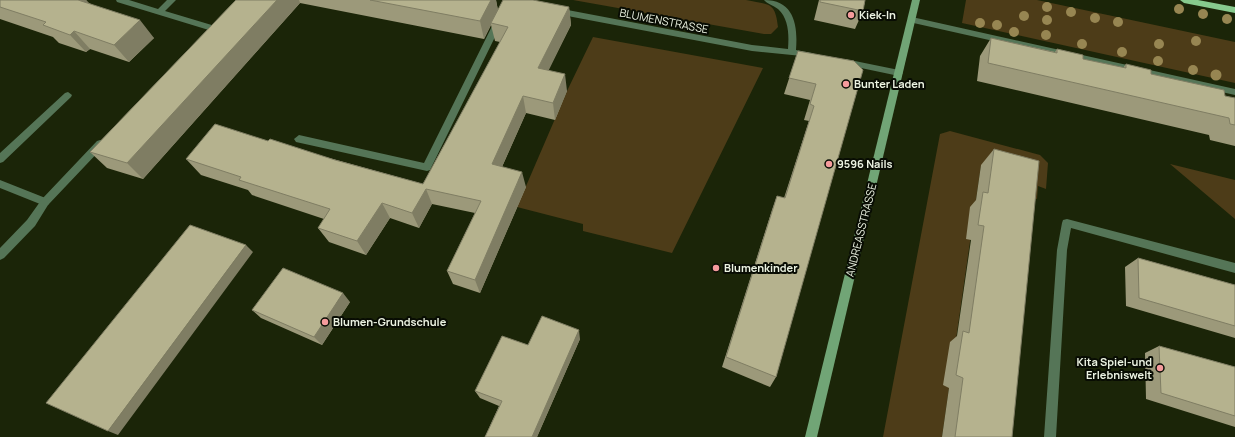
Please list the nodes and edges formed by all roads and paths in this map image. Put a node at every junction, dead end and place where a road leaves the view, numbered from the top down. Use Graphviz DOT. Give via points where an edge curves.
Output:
graph roads {
  1 [pos="120,0"];
  2 [pos="172,0"];
  3 [pos="768,0"];
  4 [pos="916,0"];
  5 [pos="1184,0"];
  6 [pos="511,1"];
  7 [pos="544,9"];
  8 [pos="1235,10"];
  9 [pos="159,12"];
  10 [pos="912,20"];
  11 [pos="212,28"];
  12 [pos="792,52"];
  13 [pos="821,57"];
  14 [pos="836,60"];
  15 [pos="900,73"];
  16 [pos="1235,92"];
  17 [pos="68,95"];
  18 [pos="108,136"];
  19 [pos="299,139"];
  20 [pos="0,160"];
  21 [pos="0,184"];
  22 [pos="45,202"];
  23 [pos="0,255"];
  24 [pos="1235,268"];
  25 [pos="811,437"];
  26 [pos="1050,437"];
  1 -- 9 [label="street"];
  2 -- 9 [label="street"];
  3 -- 12 [label="street" via="781,5 786,11 793,36"];
  4 -- 10 [label="street, ANDREASSTRASSE"];
  5 -- 8 [label="main road"];
  6 -- 19 [label="street" via="427,168"];
  7 -- 12 [label="street, BLUMENSTRASSE" via="752,48"];
  9 -- 11 [label="street"];
  10 -- 15 [label="street, ANDREASSTRASSE"];
  10 -- 16 [label="street"];
  12 -- 13 [label="street, BLUMENSTRASSE"];
  14 -- 15 [label="street"];
  15 -- 25 [label="street, ANDREASSTRASSE"];
  17 -- 20 [label="street"];
  18 -- 22 [label="street"];
  21 -- 22 [label="street"];
  22 -- 23 [label="street" via="30,223"];
  24 -- 26 [label="street" via="1067,223 1062,250"];
}
